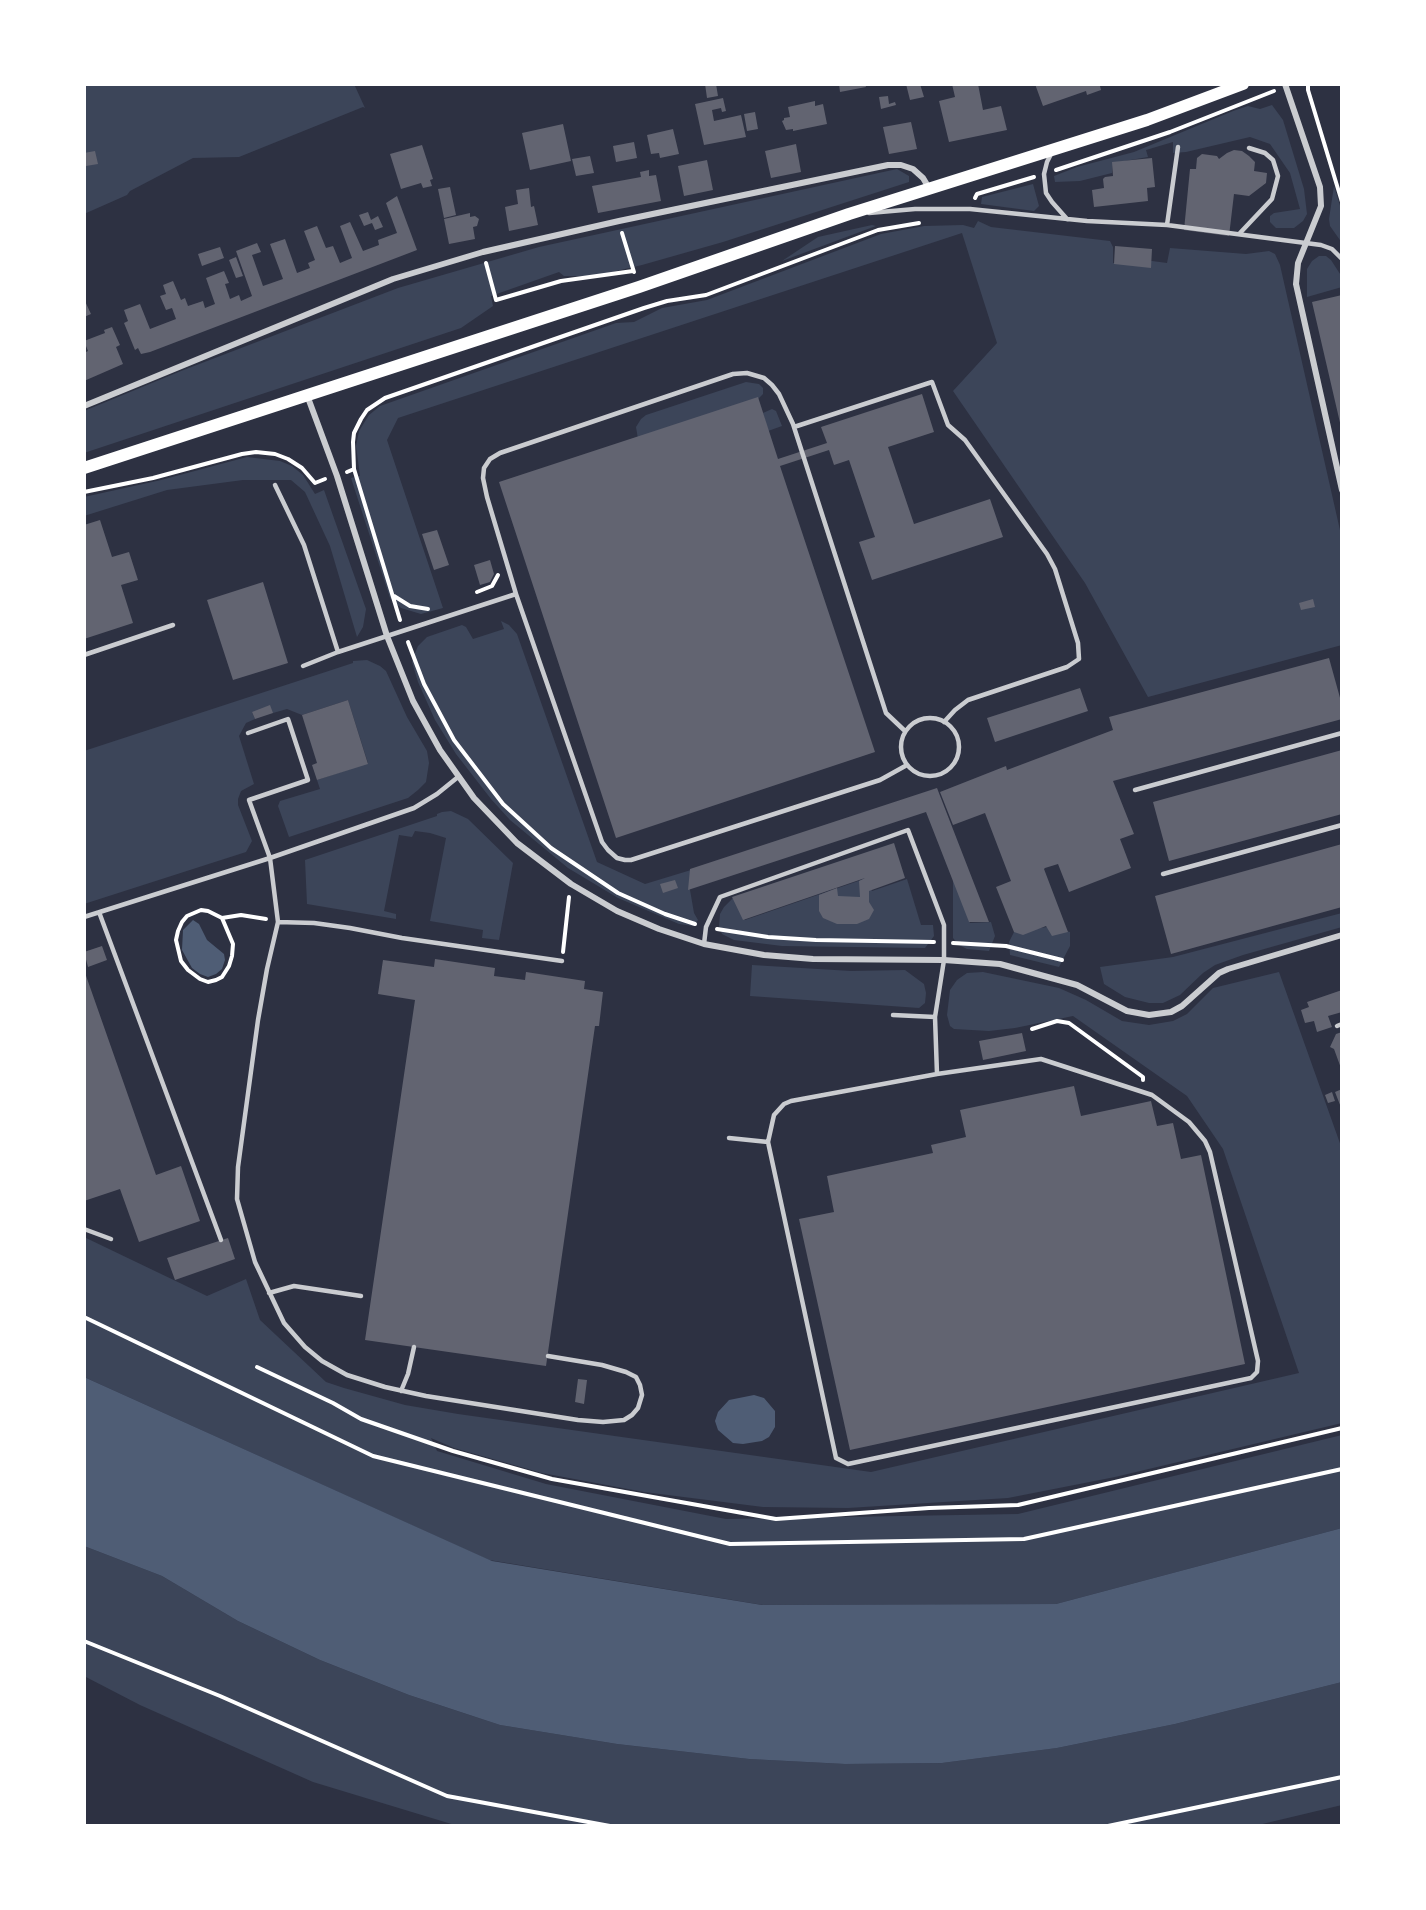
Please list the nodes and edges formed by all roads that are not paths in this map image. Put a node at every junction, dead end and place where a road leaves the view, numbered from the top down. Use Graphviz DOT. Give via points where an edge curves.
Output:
graph roads {
  1 [pos="1243,84"];
  2 [pos="1286,85"];
  3 [pos="1178,147"];
  4 [pos="1249,148"];
  5 [pos="1054,150"];
  6 [pos="929,188"];
  7 [pos="849,214"];
  8 [pos="1067,219"];
  9 [pos="1167,225"];
  10 [pos="1240,233"];
  11 [pos="1306,244"];
  12 [pos="1342,259"];
  13 [pos="307,394"];
  14 [pos="84,406"];
  15 [pos="794,427"];
  16 [pos="84,468"];
  17 [pos="275,485"];
  18 [pos="1342,490"];
  19 [pos="516,594"];
  20 [pos="173,625"];
  21 [pos="387,636"];
  22 [pos="338,652"];
  23 [pos="84,655"];
  24 [pos="303,666"];
  25 [pos="944,722"];
  26 [pos="905,731"];
  27 [pos="1342,733"];
  28 [pos="248,734"];
  29 [pos="907,765"];
  30 [pos="458,777"];
  31 [pos="1135,790"];
  32 [pos="1342,825"];
  33 [pos="270,858"];
  34 [pos="1163,874"];
  35 [pos="99,912"];
  36 [pos="84,917"];
  37 [pos="278,922"];
  38 [pos="1342,935"];
  39 [pos="704,944"];
  40 [pos="944,960"];
  41 [pos="562,961"];
  42 [pos="893,1015"];
  43 [pos="935,1017"];
  44 [pos="937,1074"];
  45 [pos="729,1138"];
  46 [pos="768,1142"];
  47 [pos="84,1229"];
  48 [pos="111,1239"];
  49 [pos="221,1240"];
  50 [pos="269,1293"];
  51 [pos="361,1296"];
  52 [pos="414,1347"];
  53 [pos="548,1356"];
  54 [pos="401,1391"];
  1 -- 5 [label="main road"];
  2 -- 11 [label="street" via="1320,187 1321,206"];
  3 -- 9 [label="lane"];
  4 -- 10 [label="lane" via="1273,160 1278,176 1272,199"];
  5 -- 6 [label="main road"];
  5 -- 8 [label="lane" via="1044,174 1046,193"];
  6 -- 7 [label="main road"];
  6 -- 14 [label="street" via="913,169 888,165 483,252 393,279"];
  7 -- 8 [label="lane" via="970,209"];
  7 -- 13 [label="main road" via="639,287"];
  8 -- 9 [label="lane"];
  9 -- 10 [label="lane"];
  10 -- 11 [label="lane"];
  11 -- 12 [label="lane" via="1332,249"];
  11 -- 18 [label="street" via="1298,263 1296,284"];
  13 -- 16 [label="main road"];
  13 -- 21 [label="street"];
  15 -- 19 [label="lane" via="772,384 747,373 733,374 500,453 486,463 483,478"];
  15 -- 25 [label="lane" via="932,382 948,425 965,440 1055,569 1078,643 1079,659 1067,667 968,700"];
  15 -- 26 [label="lane" via="886,713"];
  17 -- 22 [label="lane" via="304,545"];
  19 -- 21 [label="lane"];
  19 -- 29 [label="lane" via="602,842 617,858 631,860 880,780"];
  20 -- 23 [label="lane"];
  21 -- 22 [label="lane"];
  21 -- 30 [label="street" via="413,701"];
  22 -- 24 [label="lane"];
  25 -- 26 [label="lane" via="926,718"];
  25 -- 29 [label="lane" via="956,735 958,744 958,753 948,769 940,774 922,775"];
  26 -- 29 [label="lane" via="901,746"];
  27 -- 31 [label="lane"];
  28 -- 33 [label="lane" via="288,719 308,780 249,800"];
  30 -- 33 [label="lane" via="414,808"];
  30 -- 39 [label="street" via="517,843 571,884 617,911"];
  32 -- 34 [label="lane"];
  33 -- 35 [label="lane"];
  33 -- 37 [label="lane"];
  35 -- 36 [label="lane"];
  35 -- 49 [label="lane"];
  37 -- 41 [label="lane" via="314,923"];
  37 -- 50 [label="lane" via="258,1020 237,1167 237,1199 255,1262"];
  38 -- 40 [label="street" via="1228,969 1182,1006 1160,1015 1127,1011 1055,977 1000,964"];
  39 -- 40 [label="street" via="813,959"];
  39 -- 40 [label="lane" via="706,927 720,897 908,830 944,925"];
  40 -- 43 [label="lane"];
  42 -- 43 [label="lane"];
  43 -- 44 [label="lane"];
  44 -- 46 [label="lane" via="791,1101 774,1115"];
  44 -- 46 [label="lane" via="1041,1059 1152,1095 1189,1122 1210,1152 1258,1361 1257,1372 1251,1378 848,1464 836,1458"];
  45 -- 46 [label="lane"];
  47 -- 48 [label="lane"];
  50 -- 51 [label="lane" via="294,1286"];
  50 -- 54 [label="lane" via="284,1323 322,1361 347,1376"];
  52 -- 54 [label="lane"];
  53 -- 54 [label="lane" via="602,1365 636,1377 642,1395 638,1408 624,1420 603,1422"];
}
